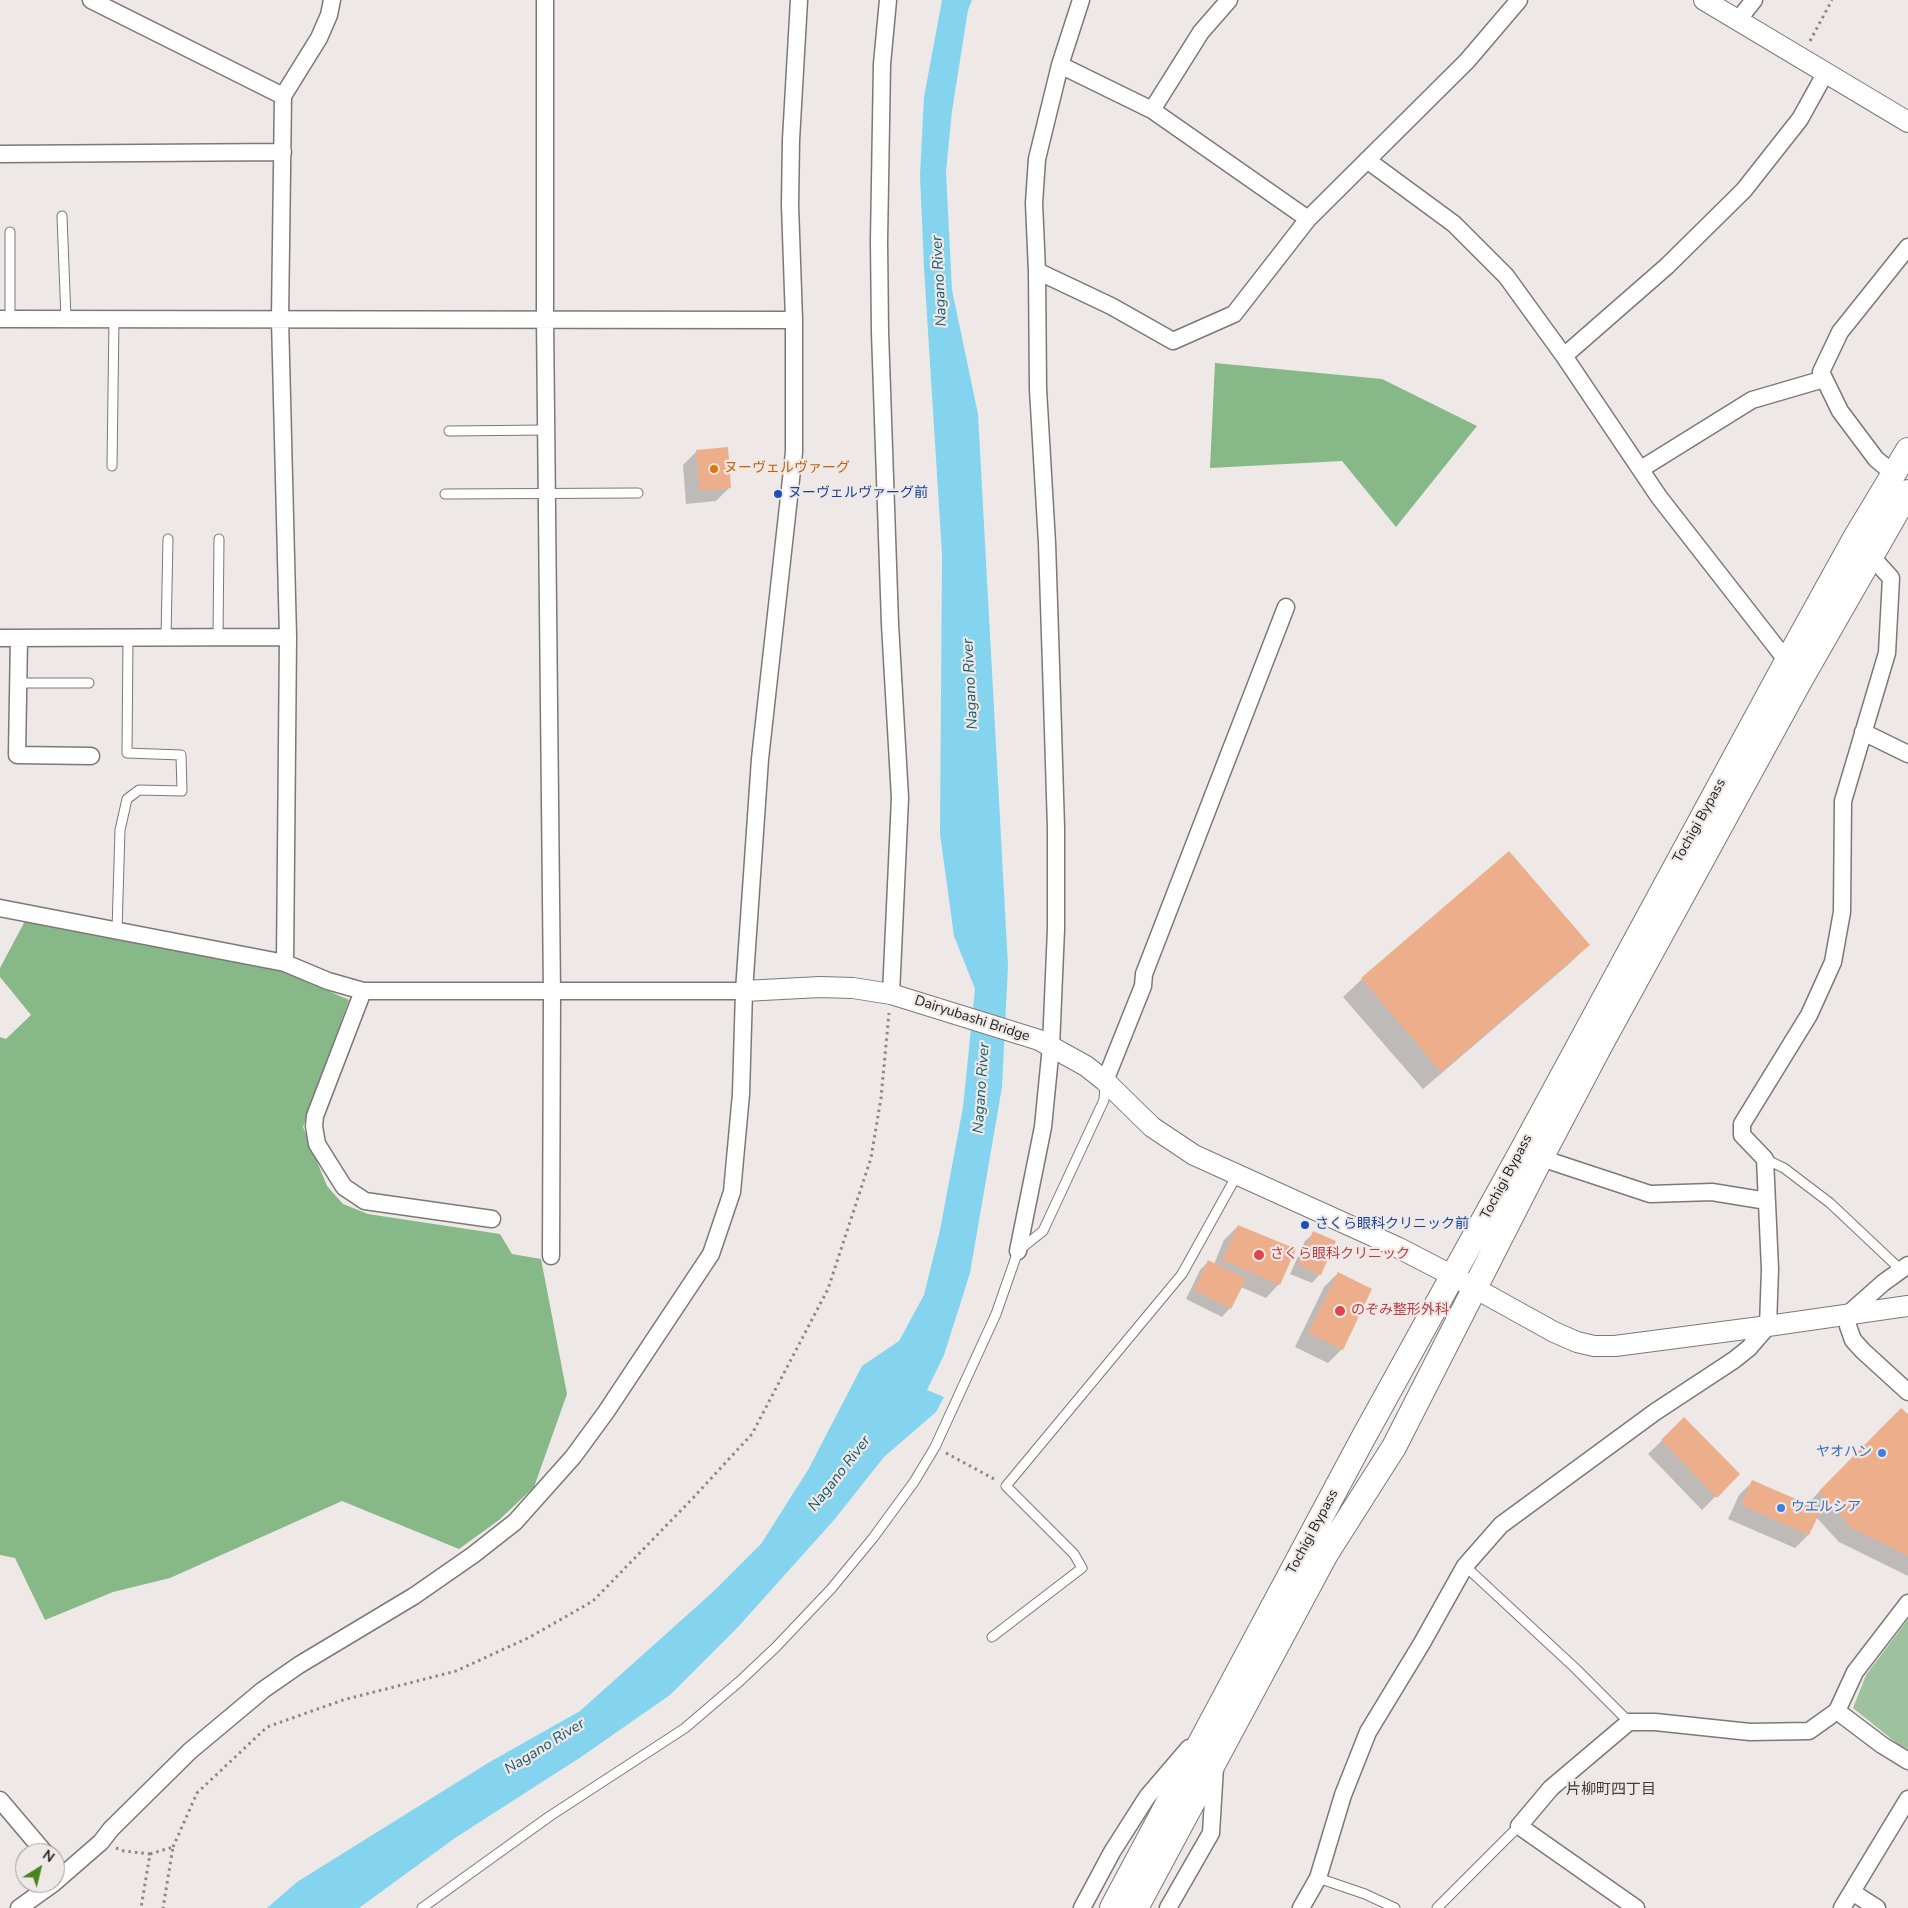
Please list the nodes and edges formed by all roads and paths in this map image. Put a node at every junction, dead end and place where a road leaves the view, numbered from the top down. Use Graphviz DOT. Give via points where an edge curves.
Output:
graph roads {
  1 [pos="92,0"];
  2 [pos="332,0"];
  3 [pos="545,0"];
  4 [pos="799,0"];
  5 [pos="888,0"];
  6 [pos="1081,0"];
  7 [pos="1229,0"];
  8 [pos="1519,0"];
  9 [pos="1704,0"];
  10 [pos="1754,0"];
  11 [pos="1832,0"];
  12 [pos="1738,20"];
  13 [pos="1801,58"];
  14 [pos="1060,65"];
  15 [pos="1826,72"];
  16 [pos="283,96"];
  17 [pos="1152,110"];
  18 [pos="1908,122"];
  19 [pos="283,152"];
  20 [pos="0,154"];
  21 [pos="1367,160"];
  22 [pos="62,216"];
  23 [pos="1308,219"];
  24 [pos="10,232"];
  25 [pos="1908,247"];
  26 [pos="1037,271"];
  27 [pos="5,318"];
  28 [pos="545,318"];
  29 [pos="66,319"];
  30 [pos="114,319"];
  31 [pos="280,319"];
  32 [pos="794,320"];
  33 [pos="1564,356"];
  34 [pos="1824,379"];
  35 [pos="546,430"];
  36 [pos="449,432"];
  37 [pos="1908,450"];
  38 [pos="112,466"];
  39 [pos="1641,469"];
  40 [pos="1901,483"];
  41 [pos="547,492"];
  42 [pos="638,493"];
  43 [pos="445,494"];
  44 [pos="168,539"];
  45 [pos="219,539"];
  46 [pos="1871,556"];
  47 [pos="1286,607"];
  48 [pos="166,637"];
  49 [pos="218,637"];
  50 [pos="288,637"];
  51 [pos="0,638"];
  52 [pos="19,638"];
  53 [pos="128,638"];
  54 [pos="1787,661"];
  55 [pos="18,682"];
  56 [pos="89,684"];
  57 [pos="1863,732"];
  58 [pos="1908,754"];
  59 [pos="90,756"];
  60 [pos="0,908"];
  61 [pos="117,930"];
  62 [pos="285,963"];
  63 [pos="363,991"];
  64 [pos="744,991"];
  65 [pos="552,992"];
  66 [pos="898,996"];
  67 [pos="1045,1043"];
  68 [pos="1105,1081"];
  69 [pos="1541,1158"];
  70 [pos="1765,1159"];
  71 [pos="1237,1175"];
  72 [pos="1767,1201"];
  73 [pos="492,1219"];
  74 [pos="1018,1252"];
  75 [pos="551,1256"];
  76 [pos="1904,1267"];
  77 [pos="1453,1276"];
  78 [pos="1475,1289"];
  79 [pos="1908,1306"];
  80 [pos="1848,1314"];
  81 [pos="1768,1326"];
  82 [pos="1908,1392"];
  83 [pos="935,1446"];
  84 [pos="1006,1486"];
  85 [pos="1465,1566"];
  86 [pos="1908,1603"];
  87 [pos="992,1637"];
  88 [pos="1837,1712"];
  89 [pos="1213,1720"];
  90 [pos="1629,1722"];
  91 [pos="1216,1761"];
  92 [pos="1908,1761"];
  93 [pos="1908,1799"];
  94 [pos="0,1800"];
  95 [pos="1519,1826"];
  96 [pos="101,1842"];
  97 [pos="37,1843"];
  98 [pos="174,1847"];
  99 [pos="150,1854"];
  100 [pos="65,1870"];
  101 [pos="1318,1878"];
  102 [pos="1852,1892"];
  103 [pos="37,1893"];
  104 [pos="19,1908"];
  105 [pos="141,1908"];
  106 [pos="163,1908"];
  107 [pos="422,1908"];
  108 [pos="1082,1908"];
  109 [pos="1112,1908"];
  110 [pos="1136,1908"];
  111 [pos="1168,1908"];
  112 [pos="1301,1908"];
  113 [pos="1395,1908"];
  114 [pos="1437,1908"];
  115 [pos="1636,1908"];
  116 [pos="1842,1908"];
  117 [pos="1877,1908"];
  1 -- 16 [label="street"];
  2 -- 16 [label="street" via="319,38"];
  3 -- 28 [label="street"];
  4 -- 32 [label="street" via="791,140"];
  5 -- 66 [label="street" via="882,74 879,241 890,605 900,798"];
  6 -- 14 [label="street"];
  7 -- 17 [label="street" via="1201,32"];
  8 -- 21 [label="street" via="1467,60"];
  9 -- 12 [label="street"];
  10 -- 12 [label="street"];
  11 -- 13 [label="path"];
  12 -- 13 [label="street"];
  13 -- 15 [label="street"];
  14 -- 17 [label="street"];
  14 -- 26 [label="street" via="1037,159 1034,203"];
  15 -- 18 [label="street"];
  15 -- 33 [label="street" via="1800,119 1744,190 1668,266"];
  16 -- 19 [label="street"];
  17 -- 23 [label="street"];
  19 -- 20 [label="street"];
  19 -- 31 [label="street"];
  21 -- 23 [label="street"];
  21 -- 33 [label="street" via="1454,224 1506,276"];
  22 -- 29 [label="lane"];
  23 -- 26 [label="street" via="1234,314 1173,341 1111,306"];
  24 -- 27 [label="lane"];
  25 -- 34 [label="street" via="1840,332 1820,372"];
  26 -- 67 [label="street" via="1038,389 1047,543 1056,828 1056,929"];
  27 -- 29 [label="street"];
  28 -- 31 [label="street"];
  28 -- 32 [label="street"];
  28 -- 35 [label="street"];
  29 -- 30 [label="street"];
  30 -- 31 [label="street"];
  30 -- 38 [label="lane"];
  31 -- 50 [label="street"];
  32 -- 64 [label="street" via="794,452 760,759"];
  33 -- 39 [label="street"];
  34 -- 39 [label="street" via="1752,400"];
  34 -- 40 [label="street" via="1840,411 1876,459"];
  35 -- 36 [label="lane"];
  35 -- 41 [label="street"];
  37 -- 40 [label="main road, Tochigi Bypass"];
  39 -- 54 [label="street" via="1659,497"];
  40 -- 46 [label="main road, Tochigi Bypass"];
  40 -- 54 [label="main road, Tochigi Bypass" via="1855,538"];
  41 -- 42 [label="lane"];
  41 -- 43 [label="lane"];
  41 -- 65 [label="street"];
  44 -- 48 [label="lane"];
  45 -- 49 [label="lane"];
  46 -- 57 [label="street" via="1892,578 1886,653"];
  46 -- 69 [label="main road, Tochigi Bypass"];
  47 -- 68 [label="street" via="1144,974 1144,986"];
  48 -- 49 [label="street"];
  48 -- 53 [label="street"];
  49 -- 50 [label="street"];
  50 -- 62 [label="street"];
  51 -- 52 [label="street"];
  52 -- 53 [label="street"];
  52 -- 55 [label="street"];
  53 -- 61 [label="lane" via="127,753 181,755 182,791 139,790 127,799 120,830"];
  54 -- 77 [label="main road, Tochigi Bypass"];
  55 -- 56 [label="lane"];
  55 -- 59 [label="street" via="17,755"];
  57 -- 58 [label="street"];
  57 -- 70 [label="street" via="1843,801 1842,912 1833,962 1809,1015 1742,1124 1742,1135"];
  60 -- 61 [label="street"];
  61 -- 62 [label="street"];
  62 -- 63 [label="street"];
  63 -- 65 [label="street"];
  63 -- 73 [label="street" via="315,1116 317,1144 344,1187 365,1201"];
  64 -- 65 [label="street"];
  64 -- 66 [label="street, Dairyubashi Bridge" via="853,988"];
  64 -- 96 [label="street" via="741,1094 732,1192 711,1254 573,1457 515,1522 474,1555 263,1690 190,1751"];
  65 -- 75 [label="street"];
  66 -- 67 [label="street, Dairyubashi Bridge"];
  66 -- 98 [label="path" via="870,1158 828,1289 752,1434 593,1601 530,1637 456,1670 343,1700 268,1727 197,1793"];
  67 -- 68 [label="street, Dairyubashi Bridge" via="1086,1066"];
  67 -- 74 [label="street" via="1043,1128"];
  68 -- 71 [label="street, Dairyubashi Bridge" via="1152,1127 1194,1155"];
  68 -- 74 [label="lane" via="1104,1100 1043,1231"];
  69 -- 72 [label="street" via="1650,1194 1712,1192"];
  69 -- 78 [label="main road, Tochigi Bypass"];
  70 -- 72 [label="street"];
  70 -- 76 [label="lane" via="1784,1168 1830,1203"];
  71 -- 77 [label="street, Dairyubashi Bridge" via="1397,1247"];
  71 -- 84 [label="lane" via="1182,1274"];
  72 -- 81 [label="street"];
  74 -- 83 [label="lane" via="996,1314"];
  76 -- 80 [label="street"];
  77 -- 78 [label="street, Dairyubashi Bridge"];
  77 -- 89 [label="main road, Tochigi Bypass"];
  78 -- 81 [label="street, Dairyubashi Bridge" via="1554,1332 1594,1346"];
  78 -- 91 [label="main road, Tochigi Bypass" via="1394,1447 1326,1554"];
  79 -- 80 [label="street, Dairyubashi Bridge"];
  80 -- 81 [label="street, Dairyubashi Bridge"];
  80 -- 82 [label="street" via="1853,1340"];
  81 -- 85 [label="street" via="1734,1360 1655,1412 1501,1525"];
  83 -- 84 [label="path"];
  83 -- 107 [label="lane" via="914,1482 873,1538 831,1588 740,1681 685,1728 550,1816"];
  84 -- 87 [label="lane" via="1074,1554 1082,1568"];
  85 -- 90 [label="lane"];
  85 -- 101 [label="street" via="1368,1732 1343,1795"];
  86 -- 88 [label="street" via="1855,1672"];
  88 -- 90 [label="street" via="1809,1731 1750,1732"];
  88 -- 92 [label="street"];
  89 -- 108 [label="street" via="1147,1797"];
  89 -- 109 [label="main road, Tochigi Bypass"];
  90 -- 95 [label="street" via="1550,1788"];
  91 -- 110 [label="main road, Tochigi Bypass"];
  91 -- 111 [label="street" via="1211,1833"];
  93 -- 102 [label="street"];
  94 -- 97 [label="street"];
  95 -- 114 [label="lane"];
  95 -- 115 [label="street"];
  96 -- 99 [label="path" via="124,1851"];
  96 -- 100 [label="street"];
  98 -- 99 [label="path"];
  98 -- 106 [label="path"];
  99 -- 105 [label="path"];
  101 -- 112 [label="street"];
  101 -- 113 [label="lane"];
  102 -- 116 [label="street"];
  102 -- 117 [label="street"];
  103 -- 104 [label="street"];
}
